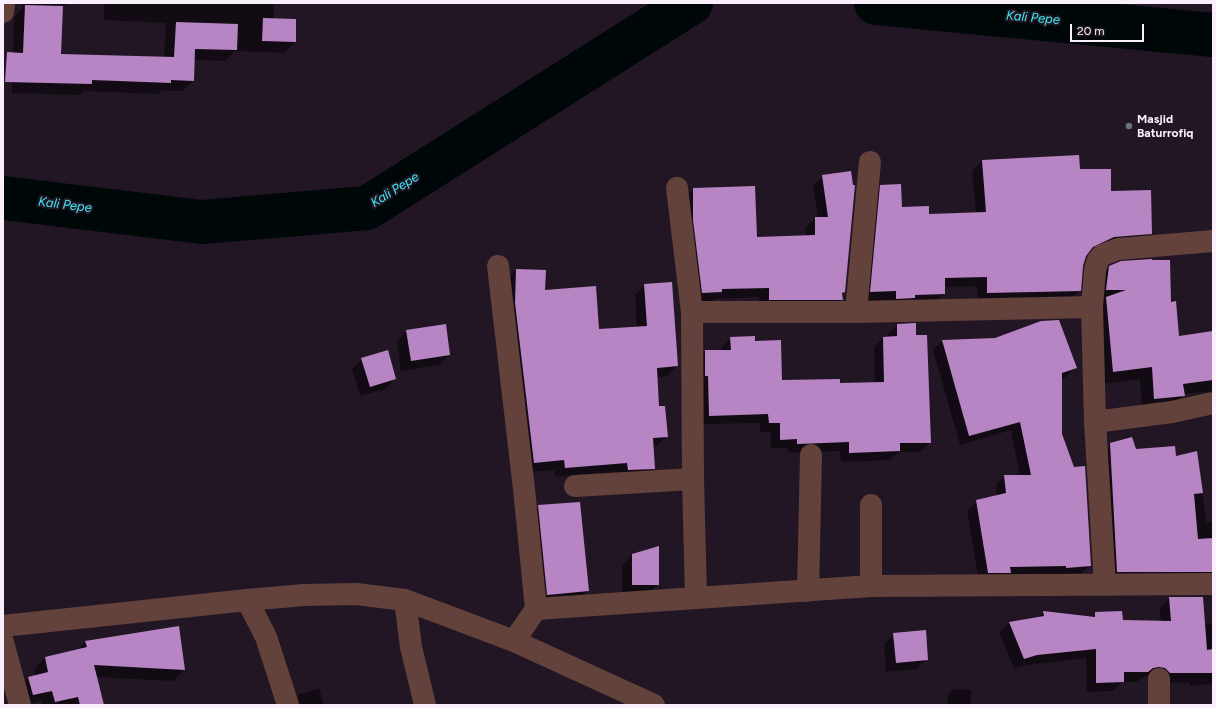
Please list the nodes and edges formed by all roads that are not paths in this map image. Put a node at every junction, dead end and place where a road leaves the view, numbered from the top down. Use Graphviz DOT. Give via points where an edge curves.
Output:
graph roads {
  1 [pos="4,3"];
  2 [pos="3,12"];
  3 [pos="870,162"];
  4 [pos="678,188"];
  5 [pos="1213,241"];
  6 [pos="498,266"];
  7 [pos="1092,307"];
  8 [pos="692,312"];
  9 [pos="856,312"];
  10 [pos="1213,403"];
  11 [pos="1095,422"];
  12 [pos="811,455"];
  13 [pos="693,479"];
  14 [pos="574,486"];
  15 [pos="871,505"];
  16 [pos="1213,584"];
  17 [pos="1105,585"];
  18 [pos="871,586"];
  19 [pos="808,591"];
  20 [pos="696,598"];
  21 [pos="247,600"];
  22 [pos="405,600"];
  23 [pos="536,608"];
  24 [pos="3,626"];
  25 [pos="514,641"];
  26 [pos="3,642"];
  27 [pos="1159,679"];
  28 [pos="635,701"];
  29 [pos="20,705"];
  30 [pos="288,705"];
  31 [pos="425,705"];
  32 [pos="654,705"];
  33 [pos="1159,705"];
  1 -- 2 [label="street"];
  3 -- 9 [label="street"];
  4 -- 8 [label="street"];
  5 -- 7 [label="street" via="1118,249 1102,255 1095,270"];
  6 -- 23 [label="street"];
  7 -- 9 [label="street"];
  7 -- 11 [label="street"];
  8 -- 9 [label="street"];
  8 -- 13 [label="street"];
  10 -- 11 [label="street" via="1172,412"];
  11 -- 17 [label="street"];
  12 -- 19 [label="street"];
  13 -- 14 [label="street"];
  13 -- 20 [label="street"];
  15 -- 18 [label="street"];
  16 -- 17 [label="street"];
  17 -- 18 [label="street"];
  18 -- 19 [label="street"];
  19 -- 20 [label="street"];
  20 -- 23 [label="street"];
  21 -- 22 [label="street" via="356,594"];
  21 -- 24 [label="street"];
  21 -- 30 [label="street" via="266,637"];
  22 -- 25 [label="street"];
  22 -- 31 [label="street"];
  23 -- 25 [label="street"];
  25 -- 28 [label="street"];
  26 -- 29 [label="street"];
  27 -- 33 [label="street"];
  28 -- 32 [label="street"];
}
